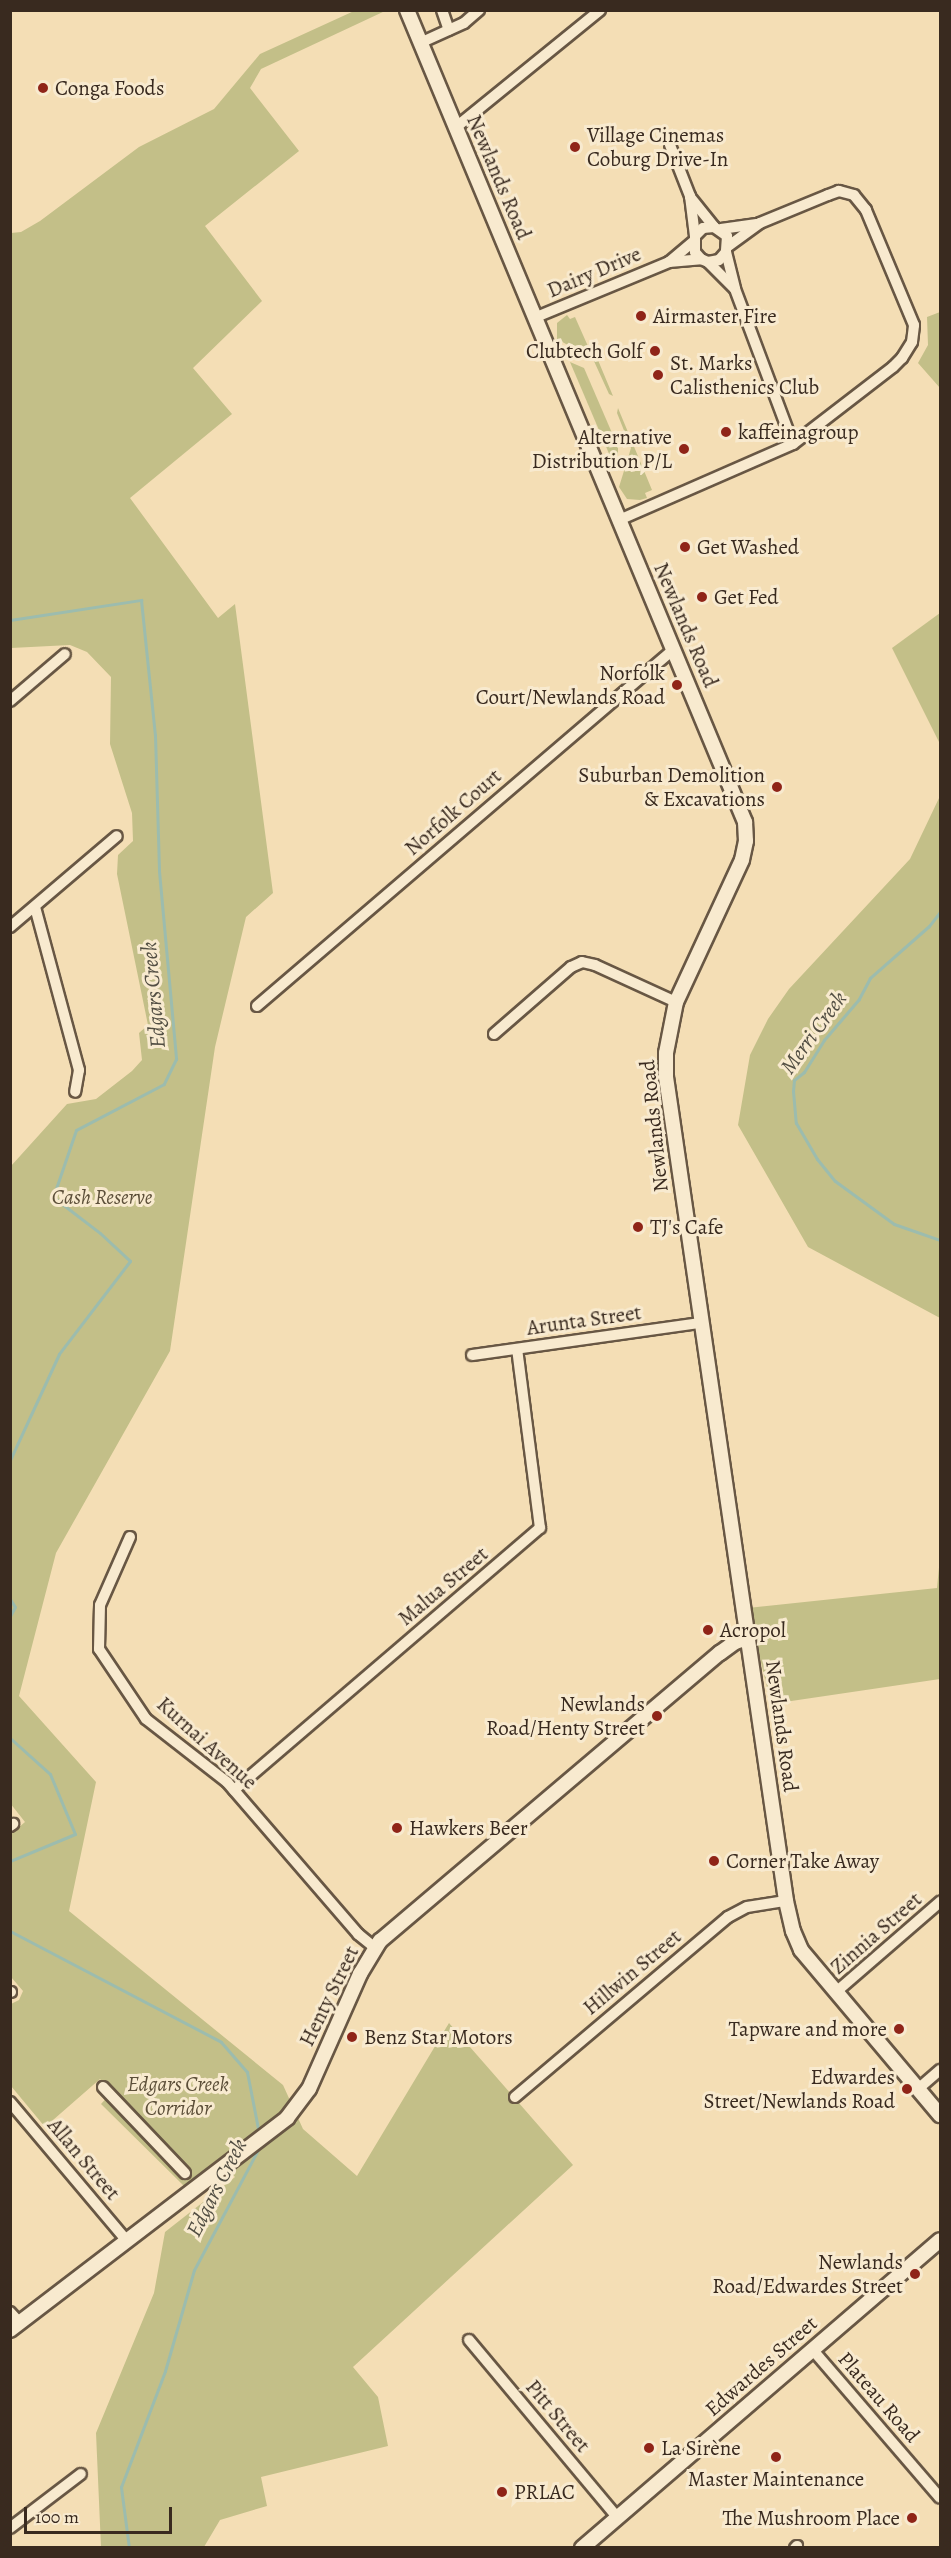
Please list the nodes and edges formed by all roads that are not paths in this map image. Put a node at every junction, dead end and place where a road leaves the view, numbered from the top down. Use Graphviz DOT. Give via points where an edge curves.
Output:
graph roads {
  1 [pos="407,10"];
  2 [pos="442,10"];
  3 [pos="479,10"];
  4 [pos="600,10"];
  5 [pos="450,30"];
  6 [pos="420,43"];
  7 [pos="455,128"];
  8 [pos="669,145"];
  9 [pos="690,196"];
  10 [pos="760,223"];
  11 [pos="717,228"];
  12 [pos="694,239"];
  13 [pos="727,249"];
  14 [pos="705,260"];
  15 [pos="669,262"];
  16 [pos="735,288"];
  17 [pos="534,318"];
  18 [pos="793,444"];
  19 [pos="619,520"];
  20 [pos="674,649"];
  21 [pos="65,654"];
  22 [pos="10,701"];
  23 [pos="117,836"];
  24 [pos="34,907"];
  25 [pos="10,927"];
  26 [pos="676,1002"];
  27 [pos="257,1006"];
  28 [pos="494,1034"];
  29 [pos="75,1092"];
  30 [pos="701,1323"];
  31 [pos="517,1349"];
  32 [pos="472,1355"];
  33 [pos="130,1537"];
  34 [pos="747,1638"];
  35 [pos="234,1790"];
  36 [pos="786,1901"];
  37 [pos="940,1902"];
  38 [pos="375,1948"];
  39 [pos="836,1992"];
  40 [pos="940,2070"];
  41 [pos="103,2087"];
  42 [pos="918,2089"];
  43 [pos="515,2097"];
  44 [pos="10,2102"];
  45 [pos="940,2115"];
  46 [pos="185,2173"];
  47 [pos="940,2240"];
  48 [pos="127,2241"];
  49 [pos="14,2321"];
  50 [pos="469,2340"];
  51 [pos="812,2349"];
  52 [pos="81,2474"];
  53 [pos="940,2498"];
  54 [pos="617,2517"];
  55 [pos="10,2528"];
  56 [pos="582,2547"];
  1 -- 6 [label="street, Newlands Road"];
  2 -- 5 [label="street"];
  3 -- 5 [label="street"];
  4 -- 7 [label="street"];
  5 -- 6 [label="street"];
  6 -- 7 [label="street, Newlands Road"];
  7 -- 17 [label="street, Newlands Road"];
  8 -- 9 [label="street"];
  9 -- 11 [label="street"];
  9 -- 12 [label="street"];
  10 -- 11 [label="street"];
  10 -- 13 [label="street"];
  10 -- 18 [label="street" via="839,192 854,195 866,210 915,325 903,358"];
  11 -- 12 [label="street" via="703,228"];
  11 -- 13 [label="street" via="727,236"];
  12 -- 14 [label="street" via="695,252"];
  12 -- 15 [label="street, Dairy Drive"];
  13 -- 14 [label="street" via="719,260"];
  13 -- 16 [label="street"];
  14 -- 15 [label="street, Dairy Drive"];
  14 -- 16 [label="street"];
  15 -- 17 [label="street, Dairy Drive"];
  16 -- 18 [label="street"];
  17 -- 19 [label="street, Newlands Road"];
  18 -- 19 [label="street"];
  19 -- 20 [label="street, Newlands Road"];
  20 -- 26 [label="street, Newlands Road" via="745,822 746,841 742,860"];
  20 -- 27 [label="street, Norfolk Court"];
  21 -- 22 [label="street"];
  23 -- 24 [label="street"];
  24 -- 25 [label="street"];
  24 -- 29 [label="street" via="79,1070"];
  26 -- 28 [label="street" via="582,962 571,967"];
  26 -- 30 [label="street, Newlands Road" via="666,1053 667,1086"];
  30 -- 31 [label="street, Arunta Street"];
  30 -- 34 [label="street, Newlands Road"];
  31 -- 32 [label="street, Arunta Street"];
  31 -- 35 [label="street, Malua Street" via="540,1528"];
  33 -- 35 [label="street, Kurnai Avenue" via="100,1605 99,1649 146,1719"];
  34 -- 36 [label="street, Newlands Road"];
  34 -- 38 [label="street, Henty Street" via="720,1653 390,1931"];
  35 -- 38 [label="street, Kurnai Avenue" via="358,1934"];
  36 -- 39 [label="street, Newlands Road" via="801,1950"];
  36 -- 43 [label="street, Hillwin Street" via="747,1907 728,1917"];
  37 -- 39 [label="street, Zinnia Street"];
  38 -- 48 [label="street, Henty Street" via="309,2089 287,2118"];
  39 -- 42 [label="street, Newlands Road"];
  40 -- 42 [label="street"];
  41 -- 46 [label="street"];
  42 -- 45 [label="street, Newlands Road"];
  44 -- 48 [label="street, Allan Street"];
  47 -- 51 [label="street, Edwardes Street"];
  48 -- 49 [label="street, Henty Street"];
  50 -- 54 [label="street, Pitt Street"];
  51 -- 53 [label="street, Plateau Road"];
  51 -- 54 [label="street, Edwardes Street"];
  52 -- 55 [label="street"];
  54 -- 56 [label="street, Edwardes Street"];
}
